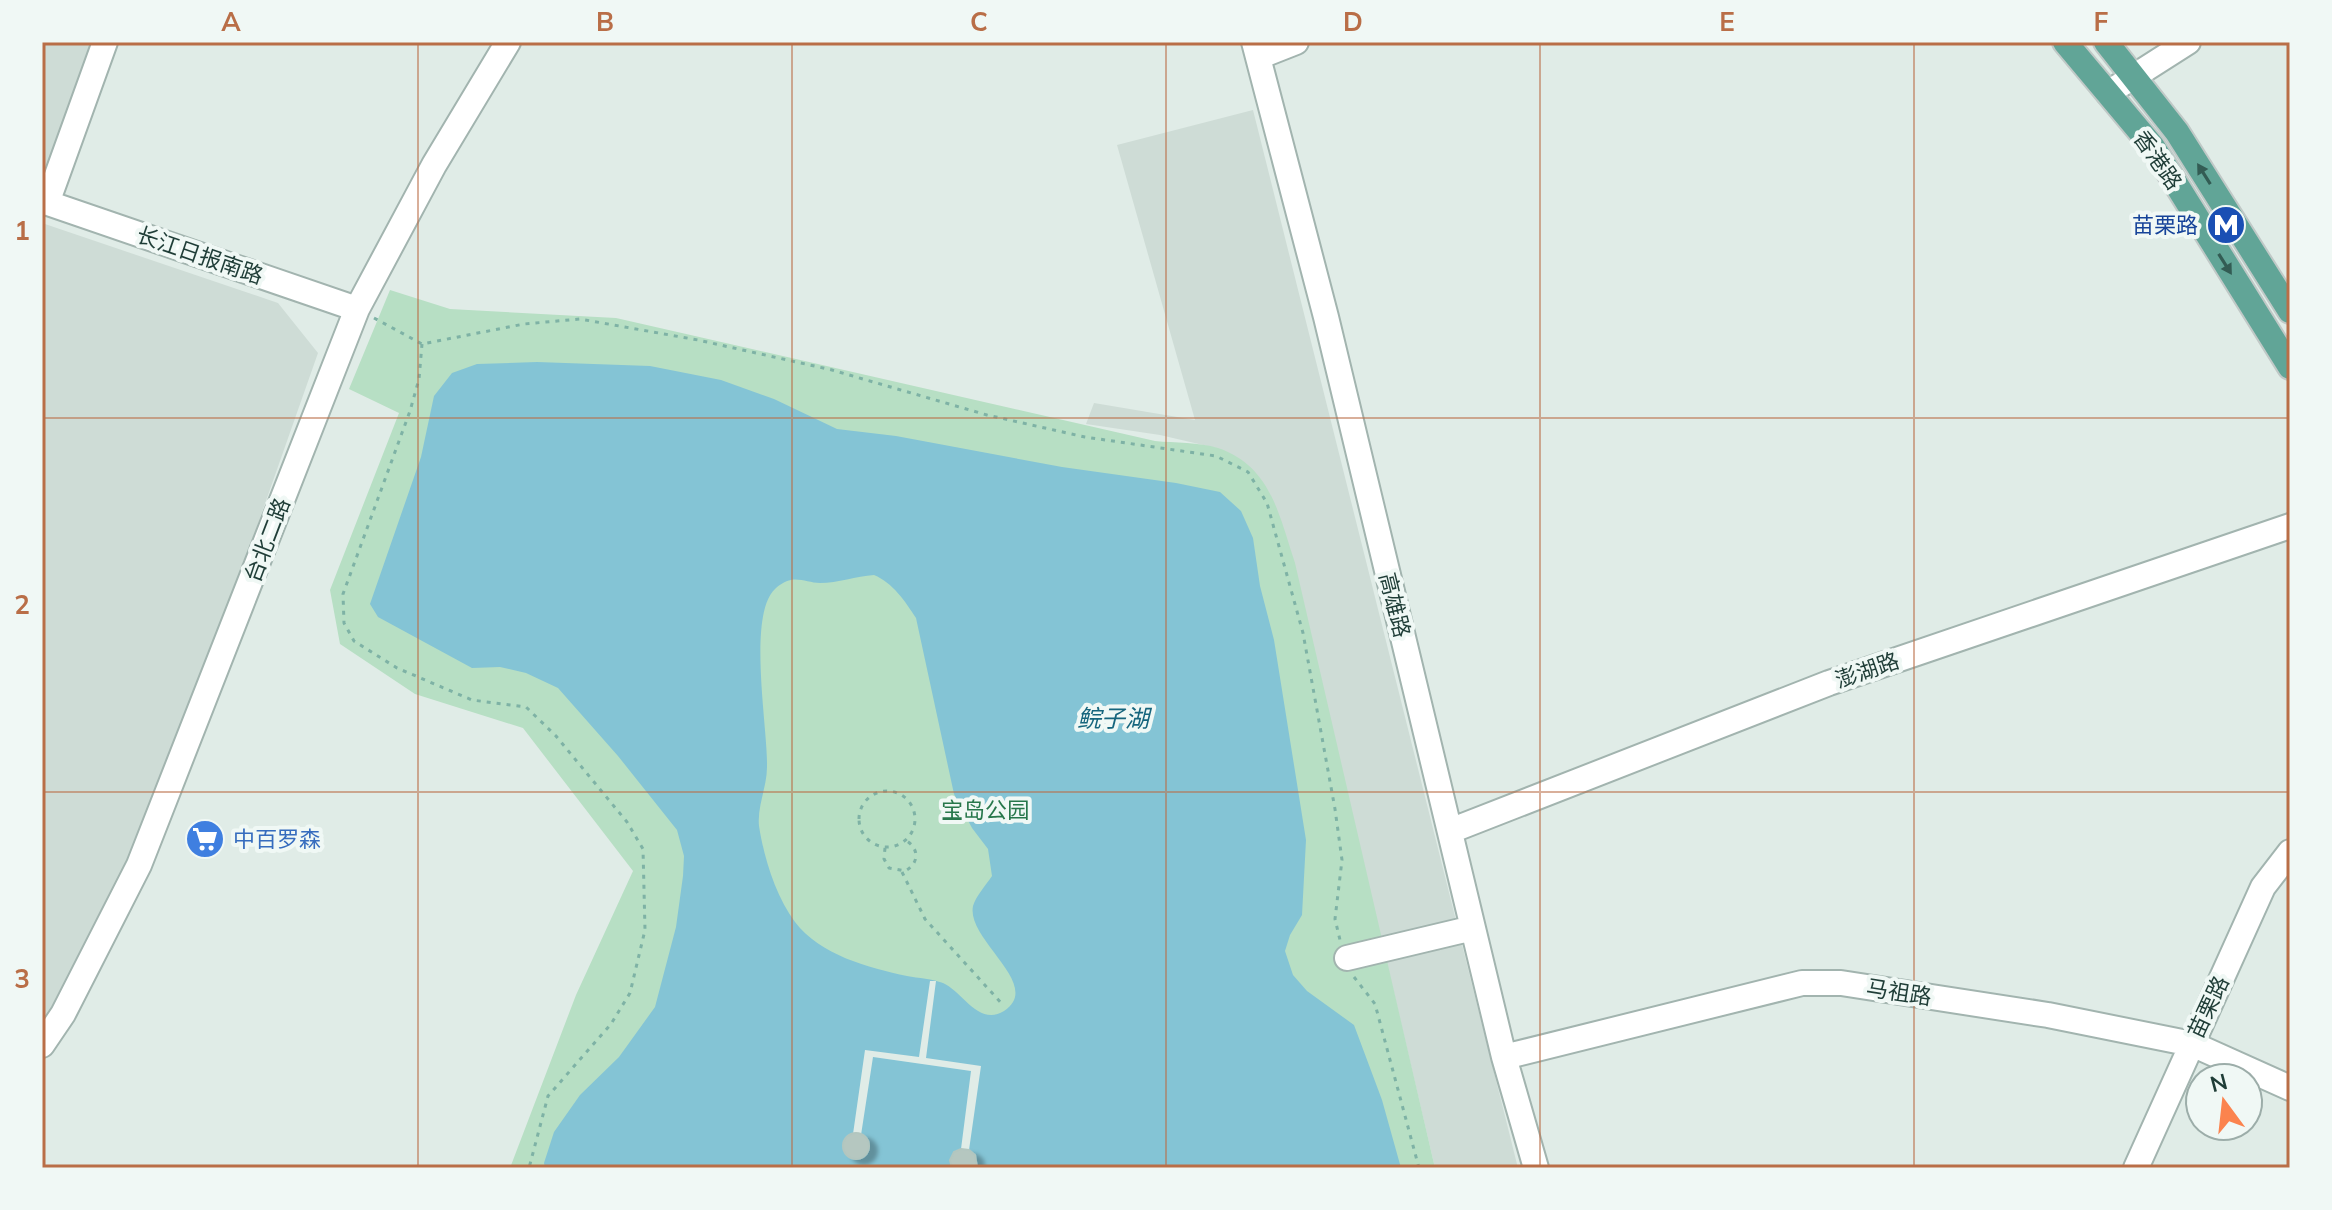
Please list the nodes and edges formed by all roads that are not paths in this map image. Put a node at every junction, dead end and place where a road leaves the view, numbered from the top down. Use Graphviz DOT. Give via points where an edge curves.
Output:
graph roads {
  1 [pos="105,42"];
  2 [pos="508,42"];
  3 [pos="1296,42"];
  4 [pos="2065,42"];
  5 [pos="2106,42"];
  6 [pos="2188,42"];
  7 [pos="1256,49"];
  8 [pos="2133,76"];
  9 [pos="2108,93"];
  10 [pos="45,202"];
  11 [pos="357,309"];
  12 [pos="2290,311"];
  13 [pos="2290,367"];
  14 [pos="2290,526"];
  15 [pos="1450,831"];
  16 [pos="2290,852"];
  17 [pos="1473,928"];
  18 [pos="1347,958"];
  19 [pos="2192,1044"];
  20 [pos="42,1045"];
  21 [pos="1504,1057"];
  22 [pos="2290,1088"];
  23 [pos="1536,1168"];
  24 [pos="2136,1168"];
  1 -- 10 [label="street"];
  2 -- 11 [label="street, 台北二路"];
  3 -- 7 [label="street"];
  4 -- 9 [label="main road, 香港路"];
  5 -- 8 [label="main road, 香港路"];
  6 -- 8 [label="street"];
  7 -- 15 [label="street, 高雄路"];
  8 -- 9 [label="street"];
  12 -- 8 [label="main road, 香港路, one-way" via="2177,132"];
  9 -- 13 [label="main road, 香港路, one-way" via="2153,147"];
  10 -- 11 [label="street, 长江日报南路"];
  11 -- 20 [label="street, 台北二路" via="139,865"];
  14 -- 15 [label="street, 澎湖路" via="1829,683"];
  15 -- 17 [label="street, 高雄路"];
  16 -- 19 [label="street, 苗栗路" via="2263,887"];
  17 -- 18 [label="street"];
  17 -- 21 [label="street, 高雄路"];
  19 -- 21 [label="street, 马祖路" via="2033,1012 1841,983 1802,983"];
  19 -- 22 [label="street, 马祖路"];
  19 -- 24 [label="street, 苗栗路"];
  21 -- 23 [label="street, 高雄路"];
}
